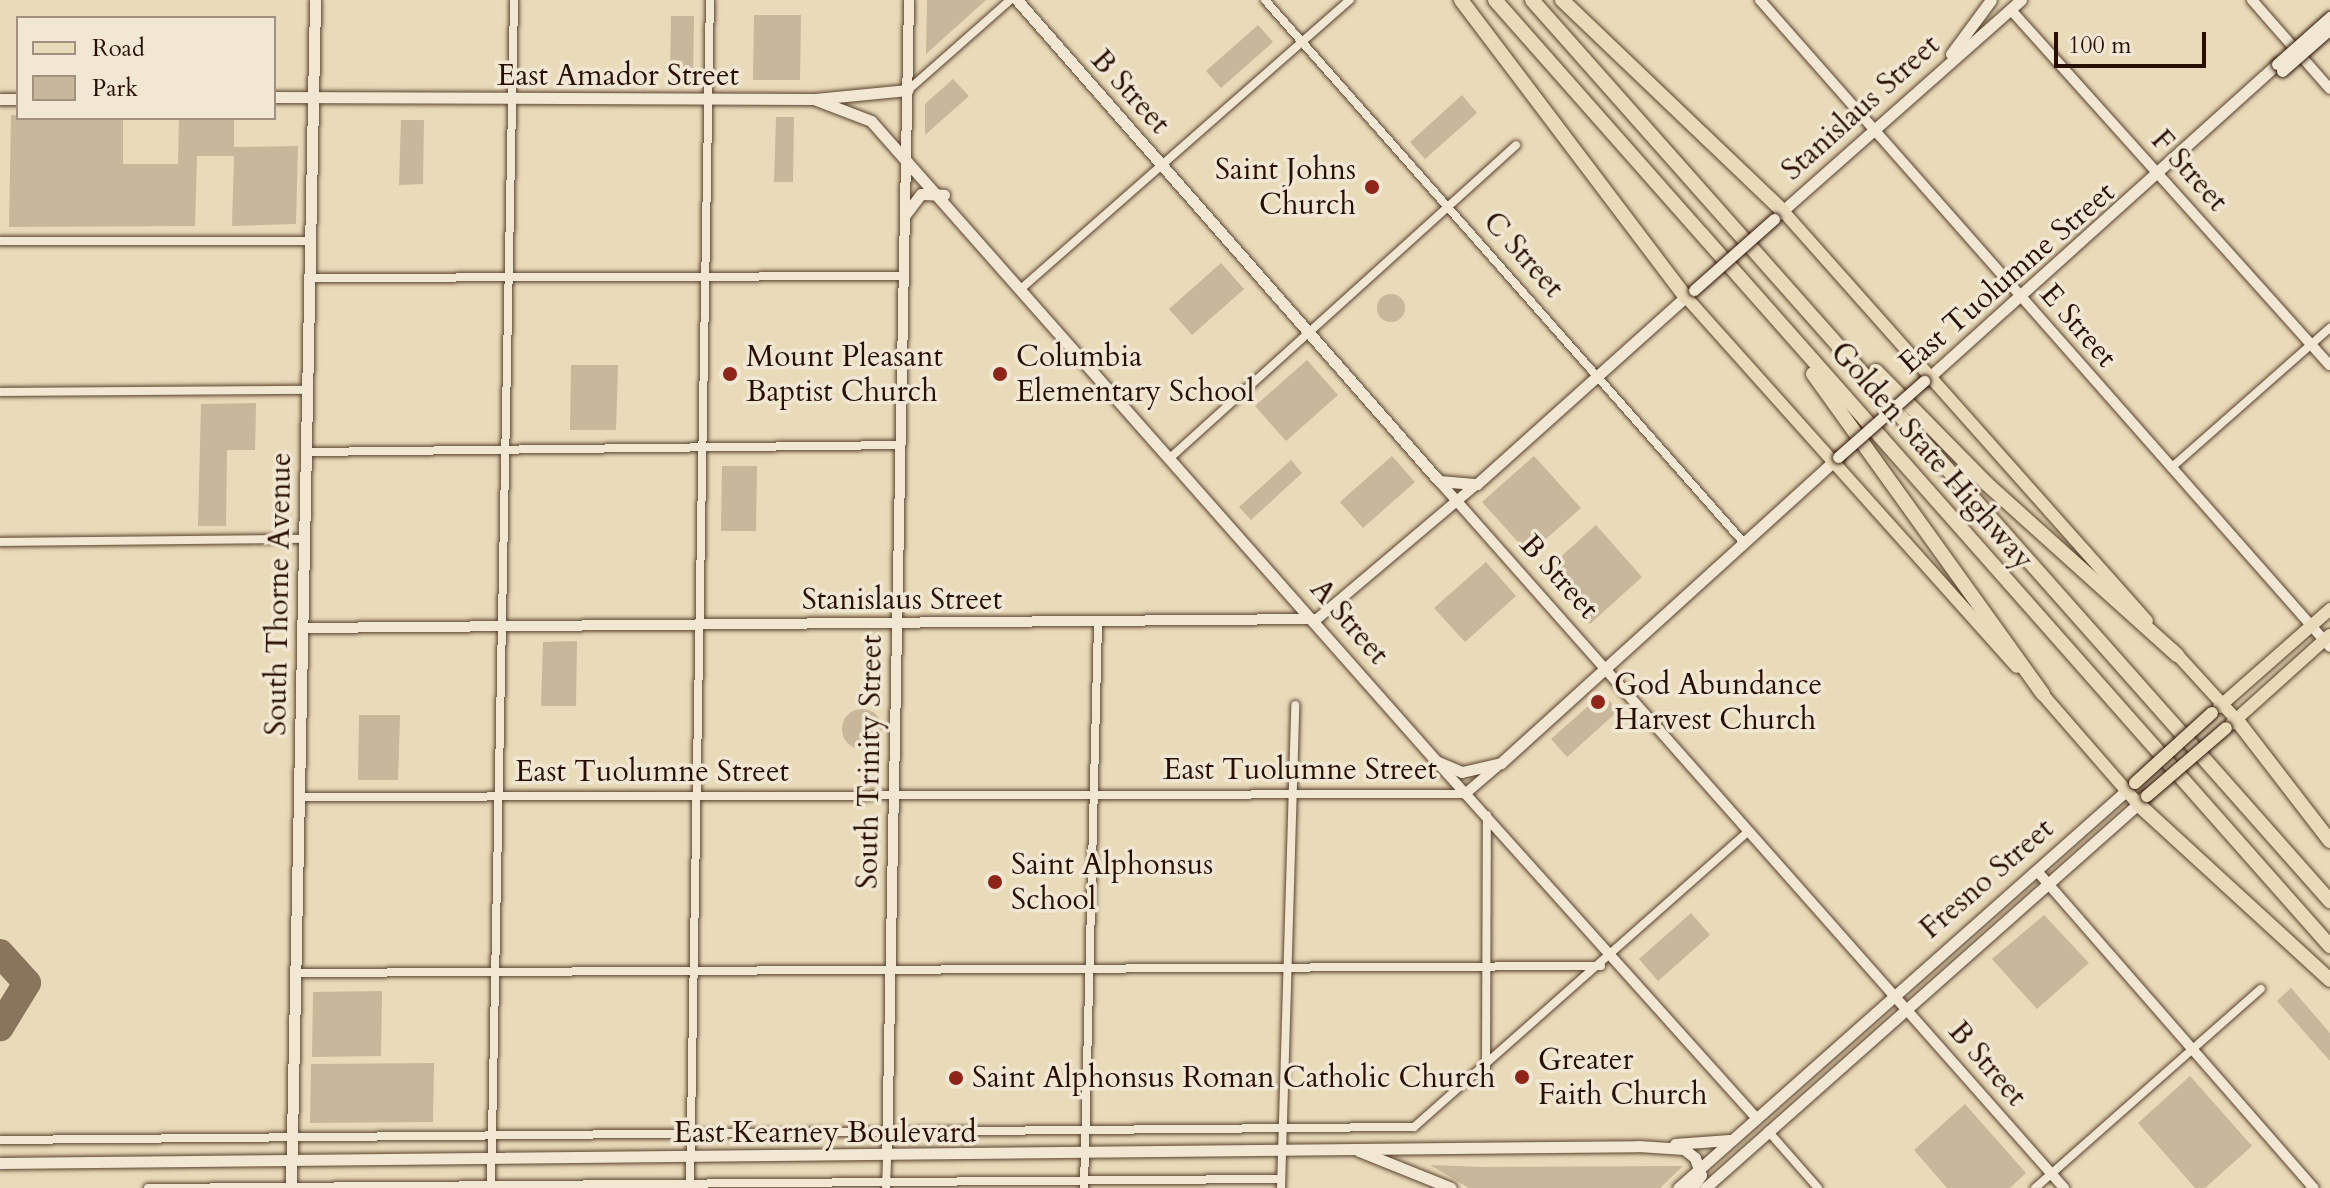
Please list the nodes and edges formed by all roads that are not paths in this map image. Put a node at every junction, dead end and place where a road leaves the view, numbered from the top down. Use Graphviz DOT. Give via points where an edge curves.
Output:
graph roads {
  1 [pos="315,0"];
  2 [pos="514,0"];
  3 [pos="710,0"];
  4 [pos="909,0"];
  5 [pos="1010,0"];
  6 [pos="1017,0"];
  7 [pos="1265,0"];
  8 [pos="1350,0"];
  9 [pos="1461,0"];
  10 [pos="1495,0"];
  11 [pos="1532,0"];
  12 [pos="1562,0"];
  13 [pos="1760,0"];
  14 [pos="1991,0"];
  15 [pos="2021,0"];
  16 [pos="2252,0"];
  17 [pos="2011,10"];
  18 [pos="2330,17"];
  19 [pos="2330,29"];
  20 [pos="1302,42"];
  21 [pos="2280,67"];
  22 [pos="1941,68"];
  23 [pos="2330,89"];
  24 [pos="908,90"];
  25 [pos="276,97"];
  26 [pos="313,97"];
  27 [pos="814,99"];
  28 [pos="512,100"];
  29 [pos="708,100"];
  30 [pos="1873,128"];
  31 [pos="1516,145"];
  32 [pos="906,154"];
  33 [pos="1163,164"];
  34 [pos="2160,175"];
  35 [pos="944,195"];
  36 [pos="1448,206"];
  37 [pos="905,215"];
  38 [pos="1778,215"];
  39 [pos="0,241"];
  40 [pos="310,241"];
  41 [pos="1772,265"];
  42 [pos="508,274"];
  43 [pos="705,274"];
  44 [pos="904,276"];
  45 [pos="309,278"];
  46 [pos="1024,286"];
  47 [pos="1690,293"];
  48 [pos="1753,293"];
  49 [pos="2020,297"];
  50 [pos="2330,328"];
  51 [pos="1308,333"];
  52 [pos="2312,345"];
  53 [pos="2330,365"];
  54 [pos="1597,375"];
  55 [pos="1927,379"];
  56 [pos="307,390"];
  57 [pos="0,392"];
  58 [pos="901,445"];
  59 [pos="701,450"];
  60 [pos="505,451"];
  61 [pos="306,452"];
  62 [pos="1171,457"];
  63 [pos="1835,460"];
  64 [pos="2171,468"];
  65 [pos="1439,481"];
  66 [pos="1477,484"];
  67 [pos="1457,499"];
  68 [pos="304,539"];
  69 [pos="0,542"];
  70 [pos="1744,543"];
  71 [pos="2330,609"];
  72 [pos="1317,619"];
  73 [pos="1098,623"];
  74 [pos="897,624"];
  75 [pos="699,625"];
  76 [pos="2311,625"];
  77 [pos="502,627"];
  78 [pos="303,628"];
  79 [pos="2328,641"];
  80 [pos="2177,655"];
  81 [pos="1606,666"];
  82 [pos="2043,694"];
  83 [pos="2223,703"];
  84 [pos="1295,705"];
  85 [pos="2231,724"];
  86 [pos="1436,761"];
  87 [pos="1501,763"];
  88 [pos="2131,787"];
  89 [pos="1292,794"];
  90 [pos="1465,794"];
  91 [pos="894,795"];
  92 [pos="1094,795"];
  93 [pos="499,796"];
  94 [pos="696,796"];
  95 [pos="299,797"];
  96 [pos="2142,800"];
  97 [pos="1487,814"];
  98 [pos="1749,831"];
  99 [pos="2330,841"];
  100 [pos="2037,871"];
  101 [pos="2049,884"];
  102 [pos="2330,901"];
  103 [pos="2330,946"];
  104 [pos="1612,957"];
  105 [pos="1484,965"];
  106 [pos="1601,966"];
  107 [pos="1287,967"];
  108 [pos="1090,969"];
  109 [pos="890,970"];
  110 [pos="694,971"];
  111 [pos="496,972"];
  112 [pos="296,973"];
  113 [pos="2330,980"];
  114 [pos="2261,989"];
  115 [pos="1895,995"];
  116 [pos="1907,1008"];
  117 [pos="2192,1049"];
  118 [pos="1486,1068"];
  119 [pos="1757,1119"];
  120 [pos="1282,1129"];
  121 [pos="1086,1131"];
  122 [pos="1768,1131"];
  123 [pos="887,1133"];
  124 [pos="691,1134"];
  125 [pos="493,1135"];
  126 [pos="293,1137"];
  127 [pos="1736,1138"];
  128 [pos="0,1140"];
  129 [pos="1638,1146"];
  130 [pos="1358,1151"];
  131 [pos="1282,1153"];
  132 [pos="1085,1154"];
  133 [pos="887,1156"];
  134 [pos="691,1158"];
  135 [pos="492,1159"];
  136 [pos="292,1161"];
  137 [pos="0,1163"];
  138 [pos="1701,1167"];
  139 [pos="2051,1174"];
  140 [pos="1084,1184"];
  141 [pos="1281,1184"];
  142 [pos="886,1185"];
  143 [pos="690,1186"];
  144 [pos="291,1187"];
  145 [pos="492,1187"];
  146 [pos="148,1188"];
  147 [pos="1451,1188"];
  148 [pos="1678,1188"];
  149 [pos="1692,1188"];
  150 [pos="1705,1188"];
  151 [pos="1818,1188"];
  152 [pos="2035,1188"];
  153 [pos="2064,1188"];
  154 [pos="2314,1188"];
  1 -- 26 [label="main road, South Thorne Avenue"];
  2 -- 28 [label="street"];
  3 -- 29 [label="street"];
  4 -- 24 [label="street, South Trinity Street"];
  5 -- 24 [label="street"];
  6 -- 33 [label="main road, B Street"];
  7 -- 20 [label="street, C Street"];
  8 -- 20 [label="street"];
  9 -- 47 [label="highway"];
  10 -- 48 [label="highway, Golden State Highway"];
  11 -- 41 [label="highway, Golden State Highway"];
  12 -- 38 [label="highway"];
  13 -- 30 [label="street, E Street"];
  14 -- 22 [label="main road"];
  15 -- 17 [label="main road, Stanislaus Street"];
  16 -- 23 [label="street"];
  17 -- 22 [label="main road, Stanislaus Street"];
  17 -- 34 [label="street, F Street"];
  18 -- 21 [label="main road, East Tuolumne Street, bridge"];
  19 -- 21 [label="main road, East Tuolumne Street, bridge"];
  20 -- 33 [label="street"];
  20 -- 36 [label="street, C Street"];
  21 -- 34 [label="main road, East Tuolumne Street"];
  22 -- 30 [label="main road, Stanislaus Street"];
  24 -- 27 [label="main road"];
  24 -- 32 [label="street, South Trinity Street"];
  25 -- 26 [label="main road, East Amador Street"];
  26 -- 28 [label="main road, East Amador Street"];
  26 -- 40 [label="main road, South Thorne Avenue"];
  27 -- 29 [label="main road, East Amador Street"];
  27 -- 32 [label="main road, East Amador Street" via="871,121"];
  28 -- 29 [label="main road, East Amador Street"];
  28 -- 42 [label="street"];
  29 -- 43 [label="street"];
  30 -- 38 [label="main road, Stanislaus Street"];
  30 -- 49 [label="street, E Street"];
  31 -- 36 [label="street"];
  32 -- 35 [label="main road, A Street"];
  32 -- 37 [label="street, South Trinity Street"];
  33 -- 46 [label="street"];
  33 -- 51 [label="main road, B Street"];
  34 -- 49 [label="main road, East Tuolumne Street"];
  34 -- 52 [label="street, F Street"];
  35 -- 37 [label="main road" via="921,194"];
  35 -- 46 [label="main road, A Street"];
  36 -- 51 [label="street"];
  36 -- 54 [label="street, C Street"];
  37 -- 44 [label="street, South Trinity Street"];
  38 -- 47 [label="main road, Stanislaus Street, bridge"];
  38 -- 55 [label="main road"];
  39 -- 40 [label="street"];
  40 -- 45 [label="main road, South Thorne Avenue"];
  41 -- 80 [label="highway" via="1987,484"];
  41 -- 102 [label="highway, Golden State Highway"];
  42 -- 43 [label="street"];
  42 -- 45 [label="street"];
  42 -- 60 [label="street"];
  43 -- 44 [label="street"];
  43 -- 59 [label="street"];
  44 -- 58 [label="street, South Trinity Street"];
  45 -- 56 [label="main road, South Thorne Avenue"];
  46 -- 62 [label="main road, A Street"];
  47 -- 54 [label="main road, Stanislaus Street"];
  47 -- 63 [label="main road"];
  48 -- 82 [label="highway"];
  48 -- 103 [label="highway, Golden State Highway"];
  49 -- 55 [label="main road, East Tuolumne Street"];
  49 -- 64 [label="street, E Street"];
  50 -- 52 [label="street"];
  51 -- 62 [label="street"];
  51 -- 65 [label="main road, B Street"];
  52 -- 53 [label="street, F Street"];
  52 -- 64 [label="street"];
  54 -- 66 [label="main road, Stanislaus Street"];
  54 -- 70 [label="street, C Street"];
  55 -- 63 [label="main road, East Tuolumne Street, bridge"];
  55 -- 80 [label="main road"];
  56 -- 57 [label="street"];
  56 -- 61 [label="main road, South Thorne Avenue"];
  58 -- 59 [label="street"];
  58 -- 74 [label="street, South Trinity Street"];
  59 -- 60 [label="street"];
  59 -- 75 [label="street"];
  60 -- 61 [label="street"];
  60 -- 77 [label="street"];
  61 -- 68 [label="main road, South Thorne Avenue"];
  62 -- 72 [label="main road, A Street"];
  63 -- 70 [label="main road, East Tuolumne Street"];
  63 -- 82 [label="main road"];
  64 -- 76 [label="street, E Street"];
  65 -- 66 [label="main road"];
  65 -- 67 [label="street, B Street"];
  66 -- 67 [label="street"];
  67 -- 72 [label="street"];
  67 -- 81 [label="street, B Street"];
  68 -- 69 [label="street"];
  68 -- 78 [label="main road, South Thorne Avenue"];
  70 -- 81 [label="main road, East Tuolumne Street"];
  71 -- 76 [label="main road, Fresno Street"];
  72 -- 73 [label="street, Stanislaus Street"];
  72 -- 86 [label="main road, A Street"];
  73 -- 74 [label="street, Stanislaus Street"];
  73 -- 92 [label="street"];
  74 -- 75 [label="street, Stanislaus Street"];
  74 -- 91 [label="street, South Trinity Street"];
  75 -- 77 [label="street, Stanislaus Street"];
  75 -- 94 [label="street"];
  76 -- 79 [label="street, E Street"];
  76 -- 83 [label="main road, Fresno Street"];
  77 -- 78 [label="street, Stanislaus Street"];
  77 -- 93 [label="street"];
  78 -- 95 [label="main road, South Thorne Avenue"];
  79 -- 85 [label="main road, Fresno Street"];
  80 -- 83 [label="main road"];
  81 -- 87 [label="main road, East Tuolumne Street"];
  81 -- 98 [label="street, B Street"];
  82 -- 88 [label="main road"];
  83 -- 85 [label="main road"];
  83 -- 88 [label="main road, Fresno Street, bridge"];
  84 -- 89 [label="street"];
  85 -- 96 [label="main road, Fresno Street, bridge"];
  85 -- 99 [label="highway"];
  86 -- 87 [label="main road" via="1462,772"];
  86 -- 90 [label="street, A Street"];
  87 -- 90 [label="street, East Tuolumne Street"];
  88 -- 96 [label="main road"];
  88 -- 100 [label="main road, Fresno Street"];
  89 -- 90 [label="street, East Tuolumne Street"];
  89 -- 92 [label="street, East Tuolumne Street"];
  89 -- 107 [label="street"];
  90 -- 97 [label="street, A Street"];
  91 -- 92 [label="street, East Tuolumne Street"];
  91 -- 94 [label="street, East Tuolumne Street"];
  91 -- 109 [label="street, South Trinity Street"];
  92 -- 108 [label="street"];
  93 -- 94 [label="street, East Tuolumne Street"];
  93 -- 95 [label="street, East Tuolumne Street"];
  93 -- 111 [label="street"];
  94 -- 110 [label="street"];
  95 -- 112 [label="main road, South Thorne Avenue"];
  96 -- 101 [label="main road, Fresno Street"];
  96 -- 113 [label="highway"];
  97 -- 104 [label="street, A Street"];
  97 -- 105 [label="street"];
  98 -- 104 [label="street, East Kearney Boulevard"];
  98 -- 115 [label="street, B Street"];
  100 -- 101 [label="street"];
  100 -- 115 [label="main road, Fresno Street"];
  101 -- 116 [label="main road, Fresno Street"];
  101 -- 117 [label="street"];
  104 -- 106 [label="street, East Kearney Boulevard"];
  104 -- 119 [label="street, A Street"];
  105 -- 106 [label="street"];
  105 -- 107 [label="street"];
  105 -- 118 [label="street"];
  106 -- 118 [label="street, East Kearney Boulevard"];
  107 -- 108 [label="street"];
  107 -- 120 [label="street"];
  108 -- 109 [label="street"];
  108 -- 121 [label="street"];
  109 -- 110 [label="street"];
  109 -- 123 [label="street, South Trinity Street"];
  110 -- 111 [label="street"];
  110 -- 124 [label="street"];
  111 -- 112 [label="street"];
  111 -- 125 [label="street"];
  112 -- 126 [label="main road, South Thorne Avenue"];
  114 -- 117 [label="street"];
  115 -- 116 [label="street, B Street"];
  115 -- 119 [label="main road, Fresno Street"];
  116 -- 122 [label="main road, Fresno Street"];
  116 -- 139 [label="street, B Street"];
  117 -- 139 [label="street"];
  117 -- 154 [label="street"];
  118 -- 120 [label="street, East Kearney Boulevard" via="1438,1111 1406,1128"];
  119 -- 127 [label="main road, Fresno Street"];
  120 -- 121 [label="street, East Kearney Boulevard"];
  120 -- 131 [label="street"];
  121 -- 123 [label="street, East Kearney Boulevard"];
  121 -- 132 [label="street"];
  122 -- 150 [label="main road, Fresno Street"];
  122 -- 151 [label="street"];
  123 -- 124 [label="street, East Kearney Boulevard"];
  123 -- 133 [label="street, South Trinity Street"];
  124 -- 125 [label="street, East Kearney Boulevard"];
  124 -- 134 [label="street"];
  125 -- 126 [label="street, East Kearney Boulevard"];
  125 -- 135 [label="street"];
  126 -- 128 [label="street, East Kearney Boulevard"];
  126 -- 136 [label="main road, South Thorne Avenue"];
  127 -- 129 [label="main road"];
  127 -- 138 [label="main road, Fresno Street"];
  129 -- 130 [label="main road, East Kearney Boulevard"];
  129 -- 138 [label="main road, East Kearney Boulevard" via="1684,1149"];
  130 -- 131 [label="main road, East Kearney Boulevard"];
  130 -- 147 [label="main road, East Kearney Boulevard"];
  131 -- 132 [label="main road, East Kearney Boulevard"];
  131 -- 141 [label="street"];
  132 -- 133 [label="main road, East Kearney Boulevard"];
  132 -- 140 [label="street"];
  133 -- 134 [label="main road, East Kearney Boulevard"];
  133 -- 142 [label="street, South Trinity Street"];
  134 -- 135 [label="main road, East Kearney Boulevard"];
  134 -- 143 [label="street"];
  135 -- 136 [label="main road, East Kearney Boulevard"];
  135 -- 145 [label="street"];
  136 -- 137 [label="main road, East Kearney Boulevard"];
  136 -- 144 [label="main road, South Thorne Avenue"];
  138 -- 148 [label="main road, Fresno Street"];
  138 -- 149 [label="main road"];
  139 -- 152 [label="street"];
  139 -- 153 [label="street, B Street"];
  140 -- 141 [label="street, East Kearney Boulevard"];
  140 -- 142 [label="street, East Kearney Boulevard"];
  142 -- 143 [label="street, East Kearney Boulevard"];
  143 -- 145 [label="street, East Kearney Boulevard"];
  144 -- 145 [label="street, East Kearney Boulevard"];
  144 -- 146 [label="street, East Kearney Boulevard"];
}
